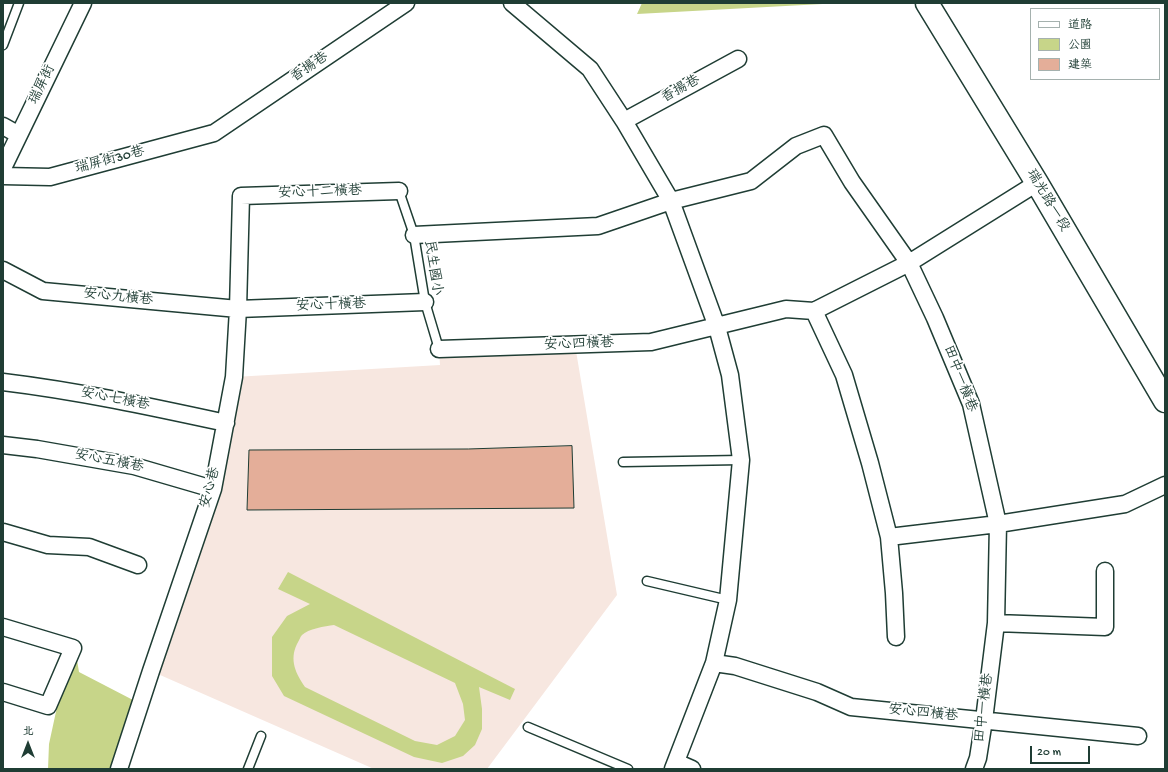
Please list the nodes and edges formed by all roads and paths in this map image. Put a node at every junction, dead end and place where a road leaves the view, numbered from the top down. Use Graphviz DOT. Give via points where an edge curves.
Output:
graph roads {
  1 [pos="19,3"];
  2 [pos="83,3"];
  3 [pos="406,3"];
  4 [pos="512,3"];
  5 [pos="927,3"];
  6 [pos="3,45"];
  7 [pos="738,59"];
  8 [pos="624,121"];
  9 [pos="3,126"];
  10 [pos="214,133"];
  11 [pos="19,135"];
  12 [pos="3,168"];
  13 [pos="3,176"];
  14 [pos="1037,183"];
  15 [pos="399,191"];
  16 [pos="241,196"];
  17 [pos="671,201"];
  18 [pos="414,234"];
  19 [pos="909,263"];
  20 [pos="3,270"];
  21 [pos="425,302"];
  22 [pos="238,309"];
  23 [pos="814,311"];
  24 [pos="717,326"];
  25 [pos="439,349"];
  26 [pos="3,382"];
  27 [pos="1165,401"];
  28 [pos="226,423"];
  29 [pos="3,445"];
  30 [pos="741,460"];
  31 [pos="623,462"];
  32 [pos="1165,485"];
  33 [pos="214,489"];
  34 [pos="998,524"];
  35 [pos="3,532"];
  36 [pos="888,536"];
  37 [pos="138,565"];
  38 [pos="1105,571"];
  39 [pos="647,581"];
  40 [pos="728,600"];
  41 [pos="996,623"];
  42 [pos="3,627"];
  43 [pos="896,637"];
  44 [pos="714,663"];
  45 [pos="3,692"];
  46 [pos="984,720"];
  47 [pos="528,727"];
  48 [pos="261,736"];
  49 [pos="1138,736"];
  50 [pos="674,766"];
  51 [pos="119,769"];
  52 [pos="248,769"];
  53 [pos="628,769"];
  54 [pos="692,769"];
  55 [pos="974,769"];
  1 -- 6 [label="lane"];
  2 -- 11 [label="street, 瑞屏街"];
  3 -- 10 [label="street, 香揚巷"];
  4 -- 8 [label="street" via="590,69"];
  5 -- 14 [label="street, 瑞光路一段"];
  7 -- 8 [label="street, 香揚巷"];
  8 -- 17 [label="street"];
  9 -- 11 [label="street"];
  10 -- 13 [label="street, 瑞屏街30巷" via="50,177"];
  11 -- 12 [label="street, 瑞屏街"];
  14 -- 19 [label="street"];
  14 -- 27 [label="street, 瑞光路一段"];
  15 -- 16 [label="street, 安心十二橫巷"];
  15 -- 18 [label="lane, 民生國小"];
  16 -- 22 [label="street, 安心巷"];
  17 -- 18 [label="street" via="598,226"];
  17 -- 19 [label="street, 田中一橫巷" via="750,181 796,146 824,135 852,182"];
  17 -- 24 [label="street"];
  18 -- 21 [label="lane, 民生國小"];
  19 -- 23 [label="street"];
  19 -- 34 [label="street, 田中一橫巷" via="972,404"];
  20 -- 22 [label="street, 安心九橫巷" via="43,291"];
  21 -- 22 [label="street, 安心十橫巷"];
  21 -- 25 [label="lane, 民生國小"];
  22 -- 28 [label="street, 安心巷" via="234,377"];
  23 -- 24 [label="street" via="786,309"];
  23 -- 36 [label="street" via="844,375"];
  24 -- 25 [label="street, 安心四橫巷" via="651,342"];
  24 -- 30 [label="street" via="730,375"];
  26 -- 28 [label="street, 安心七橫巷" via="130,403"];
  28 -- 33 [label="street, 安心巷"];
  29 -- 33 [label="street, 安心五橫巷" via="134,466"];
  30 -- 31 [label="lane"];
  30 -- 40 [label="street"];
  32 -- 34 [label="street" via="1125,504"];
  33 -- 51 [label="street, 安心巷"];
  34 -- 36 [label="street"];
  34 -- 41 [label="street, 田中一橫巷"];
  35 -- 37 [label="street" via="48,545 89,547"];
  36 -- 43 [label="street"];
  38 -- 41 [label="street" via="1105,627"];
  39 -- 40 [label="lane"];
  40 -- 44 [label="street"];
  41 -- 46 [label="street, 田中一橫巷"];
  42 -- 45 [label="street" via="73,648 48,706"];
  44 -- 46 [label="street, 安心四橫巷" via="735,666 817,692 851,707"];
  44 -- 50 [label="street"];
  46 -- 49 [label="street, 安心四橫巷"];
  46 -- 55 [label="street, 田中一橫巷"];
  47 -- 53 [label="lane"];
  48 -- 52 [label="lane"];
  50 -- 54 [label="street"];
}
